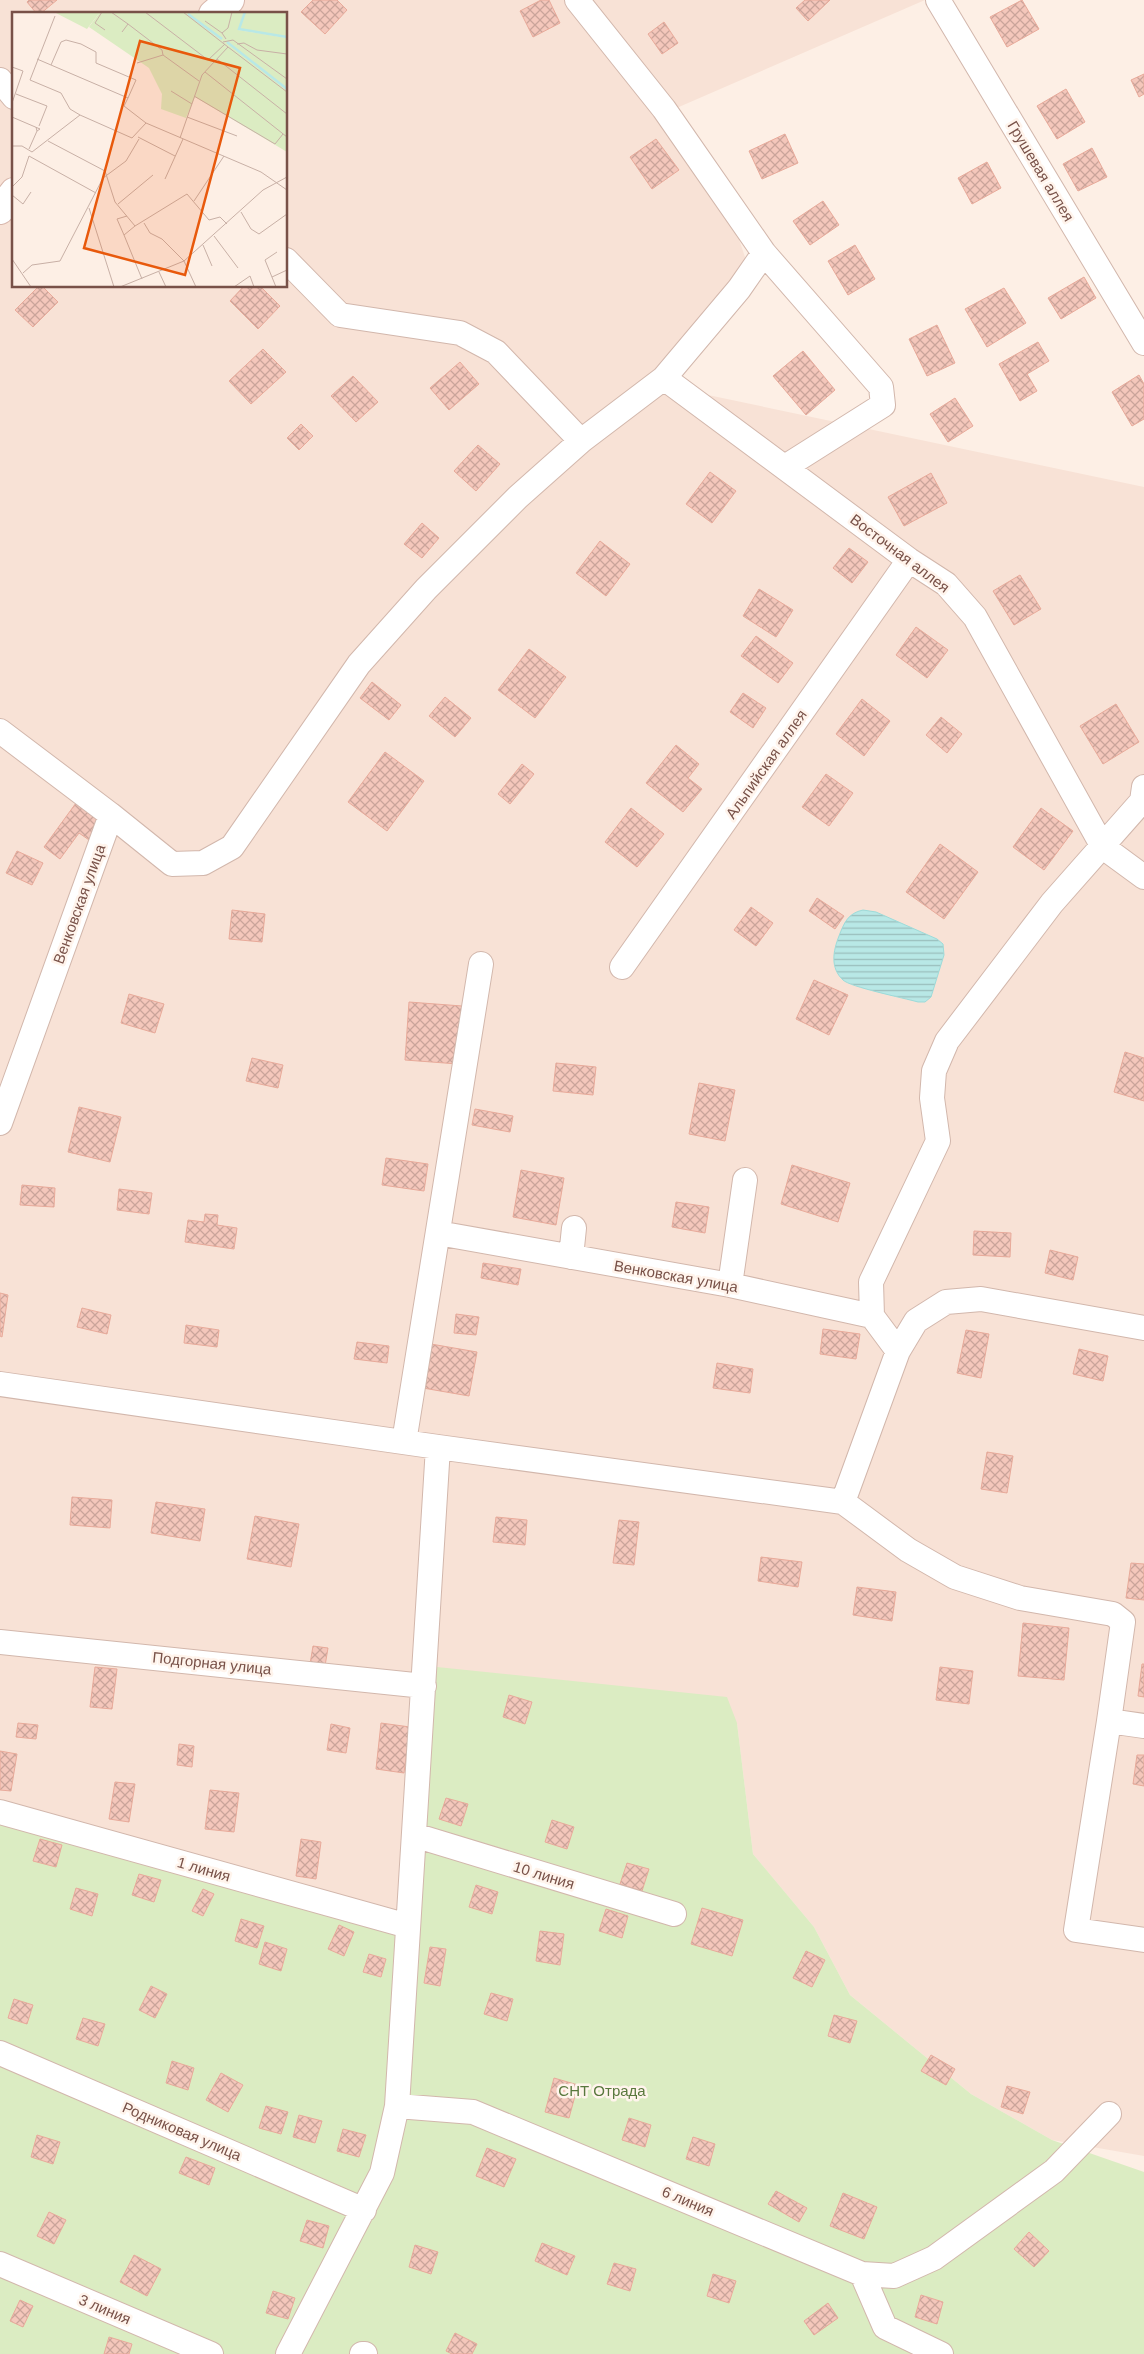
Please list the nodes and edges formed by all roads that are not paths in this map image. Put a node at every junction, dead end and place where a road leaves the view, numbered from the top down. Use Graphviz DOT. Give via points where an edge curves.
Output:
graph roads {
  1 [pos="230,0"];
  2 [pos="577,0"];
  3 [pos="938,0"];
  4 [pos="215,12"];
  5 [pos="0,80"];
  6 [pos="12,95"];
  7 [pos="12,195"];
  8 [pos="0,210"];
  9 [pos="764,253"];
  10 [pos="288,262"];
  11 [pos="1144,342"];
  12 [pos="664,378"];
  13 [pos="581,441"];
  14 [pos="785,467"];
  15 [pos="910,560"];
  16 [pos="0,731"];
  17 [pos="1144,787"];
  18 [pos="111,815"];
  19 [pos="1103,847"];
  20 [pos="1144,877"];
  21 [pos="481,964"];
  22 [pos="622,967"];
  23 [pos="0,1123"];
  24 [pos="745,1180"];
  25 [pos="574,1228"];
  26 [pos="438,1232"];
  27 [pos="571,1257"];
  28 [pos="730,1285"];
  29 [pos="872,1316"];
  30 [pos="1144,1328"];
  31 [pos="898,1351"];
  32 [pos="0,1384"];
  33 [pos="404,1442"];
  34 [pos="438,1447"];
  35 [pos="844,1502"];
  36 [pos="0,1642"];
  37 [pos="424,1686"];
  38 [pos="1109,1722"];
  39 [pos="1144,1726"];
  40 [pos="0,1812"];
  41 [pos="414,1835"];
  42 [pos="674,1914"];
  43 [pos="408,1926"];
  44 [pos="1144,1940"];
  45 [pos="0,2053"];
  46 [pos="397,2106"];
  47 [pos="1109,2114"];
  48 [pos="364,2210"];
  49 [pos="0,2264"];
  50 [pos="862,2274"];
  51 [pos="211,2354"];
  52 [pos="288,2354"];
  53 [pos="941,2354"];
  1 -- 4 [label="main road"];
  2 -- 9 [label="street" via="664,109"];
  3 -- 11 [label="street, Грушевая аллея"];
  5 -- 6 [label="street"];
  7 -- 8 [label="main road"];
  9 -- 12 [label="street" via="739,289"];
  9 -- 14 [label="street" via="881,387 883,405"];
  10 -- 13 [label="street" via="340,315 460,333 496,352"];
  12 -- 13 [label="street"];
  12 -- 14 [label="street, Восточная аллея"];
  13 -- 18 [label="street" via="426,589 359,664 232,847 203,863 172,864"];
  14 -- 15 [label="street, Восточная аллея"];
  15 -- 19 [label="street, Восточная аллея" via="946,584 975,617"];
  15 -- 22 [label="street, Альпийская аллея"];
  16 -- 18 [label="street"];
  17 -- 19 [label="street" via="1142,801"];
  18 -- 23 [label="street, Венковская улица"];
  19 -- 20 [label="street, Восточная аллея"];
  19 -- 29 [label="street" via="1052,903 947,1041 934,1071 932,1098 938,1141 871,1282"];
  21 -- 26 [label="street"];
  24 -- 28 [label="street"];
  25 -- 27 [label="street"];
  26 -- 27 [label="street, Венковская улица"];
  26 -- 33 [label="street"];
  27 -- 28 [label="street, Венковская улица"];
  28 -- 29 [label="street, Венковская улица"];
  29 -- 31 [label="street"];
  30 -- 31 [label="street" via="981,1299 946,1302 916,1321"];
  31 -- 35 [label="street"];
  32 -- 33 [label="street"];
  33 -- 34 [label="street"];
  34 -- 35 [label="street"];
  34 -- 37 [label="street"];
  35 -- 38 [label="street" via="908,1550 955,1577 1020,1598 1113,1614 1123,1622"];
  36 -- 37 [label="street, Подгорная улица"];
  37 -- 41 [label="street"];
  38 -- 39 [label="street"];
  38 -- 44 [label="street" via="1076,1930"];
  40 -- 43 [label="street, 1 линия"];
  41 -- 42 [label="street, 10 линия"];
  41 -- 43 [label="street"];
  43 -- 46 [label="street"];
  45 -- 48 [label="street, Родниковая улица"];
  46 -- 48 [label="street" via="382,2173"];
  46 -- 50 [label="street, 6 линия" via="473,2112"];
  47 -- 50 [label="street, 6 линия" via="1054,2171 934,2258 894,2276"];
  48 -- 52 [label="street"];
  49 -- 51 [label="street, 3 линия"];
  50 -- 53 [label="street" via="885,2327"];
}
